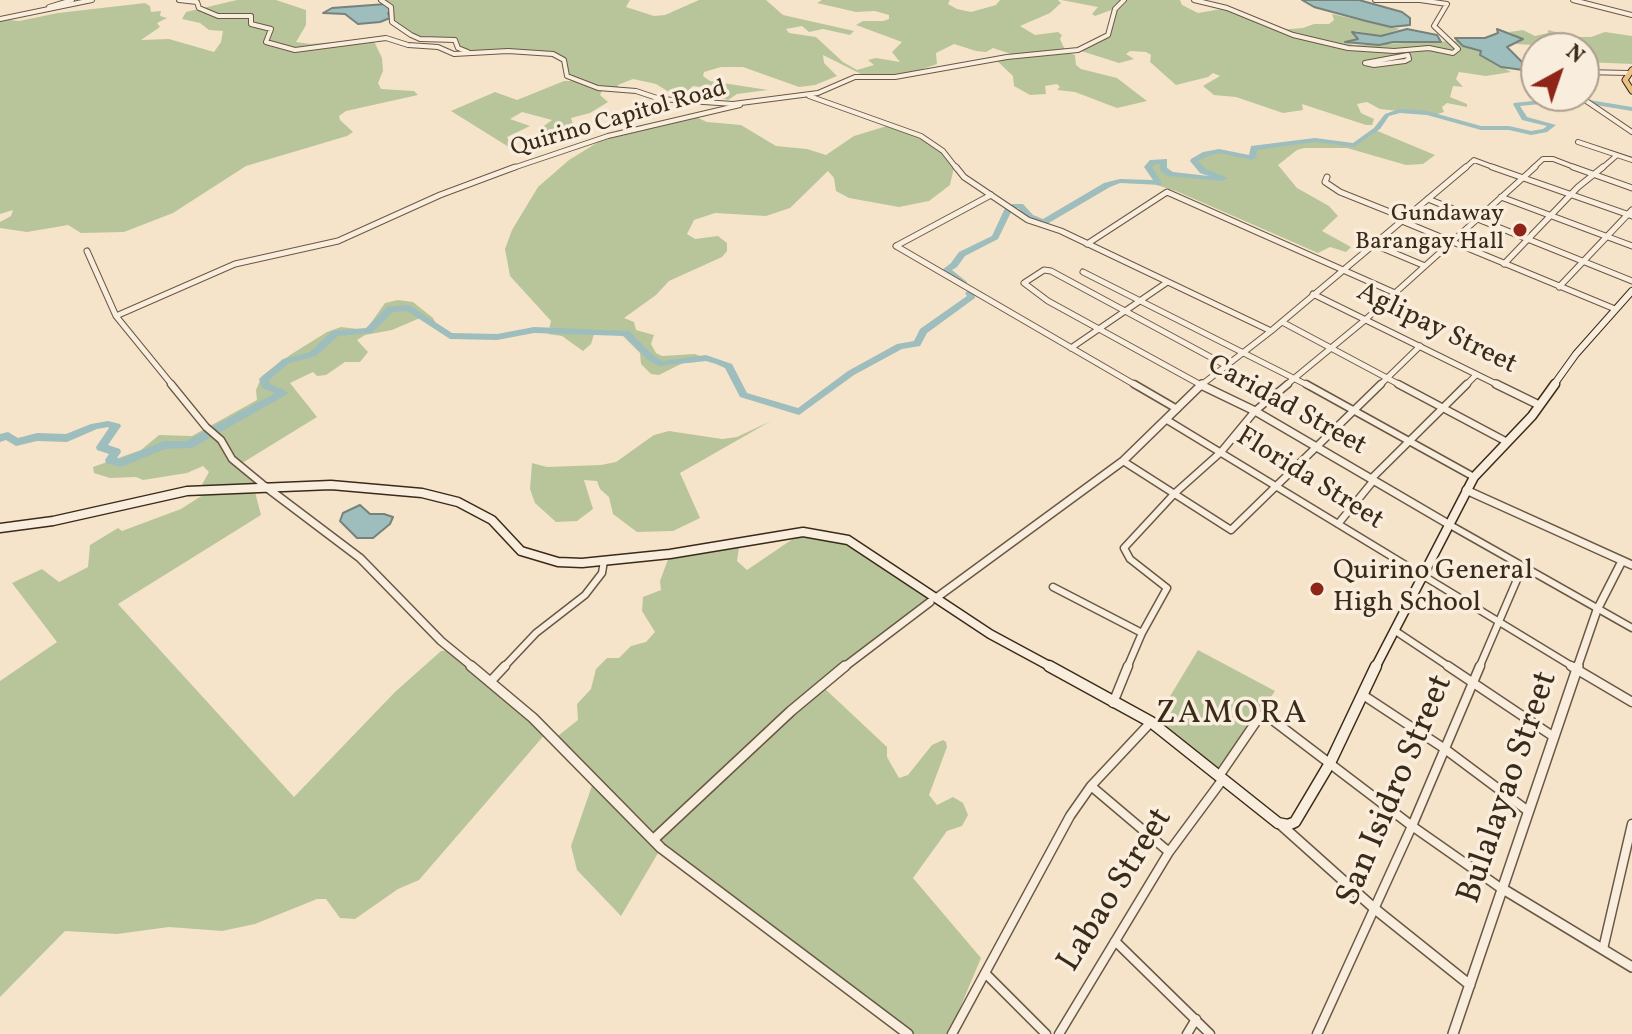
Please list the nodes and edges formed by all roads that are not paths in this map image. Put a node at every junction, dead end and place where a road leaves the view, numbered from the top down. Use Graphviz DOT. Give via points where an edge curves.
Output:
graph roads {
  1 [pos="72,0"];
  2 [pos="92,0"];
  3 [pos="179,0"];
  4 [pos="381,0"];
  5 [pos="1124,0"];
  6 [pos="1194,0"];
  7 [pos="1375,0"];
  8 [pos="1420,0"];
  9 [pos="1573,0"];
  10 [pos="46,9"];
  11 [pos="1632,15"];
  12 [pos="0,19"];
  13 [pos="1403,50"];
  14 [pos="468,52"];
  15 [pos="1408,55"];
  16 [pos="1630,71"];
  17 [pos="1600,72"];
  18 [pos="1632,91"];
  19 [pos="806,95"];
  20 [pos="745,103"];
  21 [pos="1600,112"];
  22 [pos="1632,132"];
  23 [pos="1578,142"];
  24 [pos="1616,156"];
  25 [pos="1632,160"];
  26 [pos="1593,174"];
  27 [pos="1327,177"];
  28 [pos="1524,177"];
  29 [pos="1632,188"];
  30 [pos="991,195"];
  31 [pos="1573,195"];
  32 [pos="1501,197"];
  33 [pos="1428,199"];
  34 [pos="1631,213"];
  35 [pos="1552,217"];
  36 [pos="1476,219"];
  37 [pos="1404,220"];
  38 [pos="1608,237"];
  39 [pos="1527,240"];
  40 [pos="1451,242"];
  41 [pos="1087,244"];
  42 [pos="1375,245"];
  43 [pos="1632,246"];
  44 [pos="87,251"];
  45 [pos="1583,261"];
  46 [pos="1504,264"];
  47 [pos="1425,266"];
  48 [pos="1345,270"];
  49 [pos="1083,272"];
  50 [pos="1632,281"];
  51 [pos="1166,283"];
  52 [pos="1559,287"];
  53 [pos="1632,291"];
  54 [pos="1395,293"];
  55 [pos="1313,294"];
  56 [pos="1139,301"];
  57 [pos="1615,309"];
  58 [pos="1125,312"];
  59 [pos="116,316"];
  60 [pos="1365,320"];
  61 [pos="1284,323"];
  62 [pos="1101,329"];
  63 [pos="1271,331"];
  64 [pos="1420,346"];
  65 [pos="1071,348"];
  66 [pos="1332,348"];
  67 [pos="1243,353"];
  68 [pos="1227,366"];
  69 [pos="1476,375"];
  70 [pos="1295,378"];
  71 [pos="1389,378"];
  72 [pos="1201,385"];
  73 [pos="1539,405"];
  74 [pos="1443,408"];
  75 [pos="1177,409"];
  76 [pos="1255,411"];
  77 [pos="1354,411"];
  78 [pos="1167,420"];
  79 [pos="1507,442"];
  80 [pos="1410,443"];
  81 [pos="1315,445"];
  82 [pos="1221,452"];
  83 [pos="1123,461"];
  84 [pos="1474,477"];
  85 [pos="1373,479"];
  86 [pos="1274,486"];
  87 [pos="266,487"];
  88 [pos="1466,490"];
  89 [pos="1175,493"];
  90 [pos="1338,524"];
  91 [pos="1450,525"];
  92 [pos="0,528"];
  93 [pos="604,561"];
  94 [pos="1622,561"];
  95 [pos="1632,565"];
  96 [pos="1522,568"];
  97 [pos="1424,577"];
  98 [pos="1053,587"];
  99 [pos="933,600"];
  100 [pos="1597,610"];
  101 [pos="1499,624"];
  102 [pos="1632,628"];
  103 [pos="1394,630"];
  104 [pos="1142,633"];
  105 [pos="1577,671"];
  106 [pos="490,682"];
  107 [pos="1471,683"];
  108 [pos="1363,695"];
  109 [pos="1632,702"];
  110 [pos="1113,703"];
  111 [pos="1151,722"];
  112 [pos="1554,737"];
  113 [pos="1445,749"];
  114 [pos="1330,763"];
  115 [pos="1221,777"];
  116 [pos="1091,786"];
  117 [pos="1528,811"];
  118 [pos="1278,823"];
  119 [pos="1632,824"];
  120 [pos="1412,826"];
  121 [pos="653,840"];
  122 [pos="1169,852"];
  123 [pos="1503,889"];
  124 [pos="1375,909"];
  125 [pos="1115,941"];
  126 [pos="1603,949"];
  127 [pos="1632,967"];
  128 [pos="985,973"];
  129 [pos="1470,985"];
  130 [pos="1196,1019"];
  131 [pos="908,1034"];
  132 [pos="952,1034"];
  133 [pos="1046,1034"];
  134 [pos="1059,1034"];
  135 [pos="1187,1034"];
  136 [pos="1210,1034"];
  137 [pos="1317,1034"];
  138 [pos="1453,1034"];
  1 -- 10 [label="street"];
  2 -- 10 [label="street"];
  3 -- 14 [label="street" via="197,2 218,16 251,16 251,24 271,29 266,42 295,50 386,38 450,54"];
  4 -- 14 [label="street" via="391,7 392,22 411,35 455,40"];
  5 -- 19 [label="street, Quirino Capitol Road" via="1115,9 1108,35 1078,50 895,77 855,77"];
  6 -- 13 [label="street" via="1306,38 1348,48"];
  7 -- 8 [label="street"];
  8 -- 13 [label="street" via="1447,4 1434,26 1458,49"];
  9 -- 11 [label="street"];
  10 -- 12 [label="street"];
  13 -- 15 [label="street"];
  14 -- 20 [label="street" via="553,54 564,60 567,76 598,88 660,99"];
  15 -- 15 [label="street" via="1373,60 1365,63 1405,61"];
  16 -- 17 [label="street"];
  16 -- 18 [label="main road" via="1625,80"];
  19 -- 20 [label="street, Quirino Capitol Road"];
  19 -- 30 [label="street" via="921,136"];
  20 -- 59 [label="street, Quirino Capitol Road" via="527,162 338,241 235,264"];
  21 -- 22 [label="street"];
  23 -- 24 [label="street"];
  24 -- 25 [label="street"];
  24 -- 26 [label="street"];
  26 -- 28 [label="street" via="1543,159"];
  26 -- 29 [label="street"];
  26 -- 31 [label="street"];
  27 -- 37 [label="street" via="1324,181 1336,190"];
  28 -- 31 [label="street"];
  28 -- 32 [label="street"];
  28 -- 33 [label="street" via="1473,160"];
  30 -- 41 [label="street" via="1028,220"];
  30 -- 65 [label="street" via="896,246"];
  31 -- 34 [label="street"];
  31 -- 35 [label="street"];
  32 -- 35 [label="street"];
  32 -- 36 [label="street"];
  33 -- 36 [label="street"];
  33 -- 37 [label="street"];
  34 -- 38 [label="street"];
  35 -- 38 [label="street"];
  35 -- 39 [label="street"];
  36 -- 39 [label="street"];
  36 -- 40 [label="street"];
  37 -- 40 [label="street"];
  37 -- 42 [label="street"];
  38 -- 43 [label="street"];
  38 -- 45 [label="street"];
  39 -- 45 [label="street"];
  39 -- 46 [label="street"];
  40 -- 46 [label="street"];
  40 -- 47 [label="street"];
  41 -- 48 [label="street" via="1167,192"];
  41 -- 51 [label="street"];
  42 -- 47 [label="street"];
  42 -- 48 [label="street"];
  44 -- 59 [label="street"];
  45 -- 50 [label="street"];
  45 -- 52 [label="street"];
  46 -- 52 [label="street"];
  47 -- 54 [label="street"];
  48 -- 54 [label="street"];
  48 -- 55 [label="street"];
  49 -- 56 [label="street"];
  51 -- 56 [label="street"];
  51 -- 63 [label="street"];
  52 -- 57 [label="street"];
  53 -- 57 [label="main road"];
  54 -- 60 [label="street"];
  55 -- 60 [label="street, Aglipay Street"];
  55 -- 61 [label="street"];
  56 -- 58 [label="street"];
  56 -- 67 [label="street"];
  57 -- 73 [label="main road"];
  58 -- 62 [label="street"];
  58 -- 62 [label="street, Caridad Street" via="1049,270 1024,283"];
  58 -- 68 [label="street"];
  59 -- 87 [label="street" via="232,459"];
  60 -- 64 [label="street, Aglipay Street"];
  60 -- 66 [label="street"];
  61 -- 63 [label="street"];
  61 -- 66 [label="street"];
  62 -- 65 [label="street"];
  62 -- 72 [label="street, Caridad Street"];
  63 -- 67 [label="street"];
  64 -- 69 [label="street, Aglipay Street"];
  64 -- 71 [label="street"];
  65 -- 75 [label="street"];
  66 -- 70 [label="street"];
  66 -- 71 [label="street"];
  67 -- 68 [label="street"];
  67 -- 70 [label="street"];
  68 -- 72 [label="street"];
  69 -- 73 [label="street, Aglipay Street"];
  69 -- 74 [label="street"];
  70 -- 76 [label="street"];
  70 -- 77 [label="street"];
  71 -- 74 [label="street"];
  71 -- 77 [label="street"];
  72 -- 75 [label="street"];
  72 -- 76 [label="street, Caridad Street"];
  73 -- 79 [label="main road"];
  74 -- 79 [label="street"];
  74 -- 80 [label="street"];
  75 -- 78 [label="street"];
  76 -- 81 [label="street, Caridad Street"];
  76 -- 82 [label="street"];
  77 -- 80 [label="street"];
  77 -- 81 [label="street"];
  78 -- 82 [label="street, Florida Street"];
  78 -- 83 [label="street"];
  79 -- 84 [label="main road"];
  80 -- 84 [label="street"];
  80 -- 85 [label="street"];
  81 -- 85 [label="street, Caridad Street"];
  81 -- 86 [label="street"];
  82 -- 86 [label="street, Florida Street"];
  82 -- 89 [label="street"];
  83 -- 89 [label="street"];
  83 -- 99 [label="street"];
  84 -- 88 [label="main road"];
  85 -- 90 [label="street"];
  85 -- 91 [label="street, Caridad Street"];
  86 -- 89 [label="street" via="1231,530"];
  86 -- 90 [label="street, Florida Street"];
  87 -- 92 [label="main road" via="187,491"];
  87 -- 93 [label="main road" via="331,485 422,493 472,507 533,557"];
  87 -- 106 [label="street" via="360,558 441,641"];
  88 -- 91 [label="main road"];
  88 -- 94 [label="street"];
  89 -- 104 [label="street" via="1124,548 1167,588"];
  90 -- 97 [label="street, Florida Street"];
  91 -- 96 [label="street"];
  91 -- 97 [label="main road"];
  93 -- 99 [label="main road" via="803,532 848,540"];
  93 -- 106 [label="street" via="602,573 585,595 536,633"];
  94 -- 95 [label="street"];
  94 -- 100 [label="street, Bulalayao Street"];
  96 -- 100 [label="street"];
  96 -- 101 [label="street, San Isidro Street"];
  97 -- 101 [label="street, Florida Street"];
  97 -- 103 [label="main road"];
  98 -- 104 [label="street"];
  99 -- 110 [label="main road"];
  99 -- 121 [label="street" via="791,711"];
  100 -- 102 [label="street"];
  100 -- 105 [label="street, Bulalayao Street"];
  101 -- 105 [label="street, Florida Street"];
  101 -- 107 [label="street, San Isidro Street"];
  103 -- 107 [label="street"];
  103 -- 108 [label="main road"];
  104 -- 110 [label="street"];
  105 -- 109 [label="street, Florida Street"];
  105 -- 112 [label="street, Bulalayao Street"];
  106 -- 121 [label="street" via="533,718"];
  107 -- 112 [label="street"];
  107 -- 113 [label="street, San Isidro Street"];
  108 -- 113 [label="street"];
  108 -- 114 [label="main road"];
  110 -- 111 [label="main road"];
  111 -- 115 [label="main road"];
  111 -- 116 [label="street"];
  112 -- 117 [label="street, Bulalayao Street"];
  113 -- 117 [label="street"];
  113 -- 120 [label="street, San Isidro Street"];
  114 -- 115 [label="street, Labao Street" via="1263,714"];
  114 -- 118 [label="main road" via="1295,822"];
  114 -- 120 [label="street"];
  115 -- 118 [label="main road"];
  115 -- 122 [label="street, Labao Street"];
  116 -- 122 [label="street"];
  116 -- 128 [label="street" via="1046,856"];
  117 -- 123 [label="street, Bulalayao Street"];
  118 -- 124 [label="street"];
  119 -- 126 [label="street"];
  120 -- 123 [label="street"];
  120 -- 124 [label="street, San Isidro Street"];
  121 -- 131 [label="street"];
  122 -- 125 [label="street, Labao Street"];
  123 -- 126 [label="street"];
  123 -- 129 [label="street, Bulalayao Street"];
  124 -- 129 [label="street"];
  124 -- 137 [label="street, San Isidro Street"];
  125 -- 130 [label="street"];
  125 -- 134 [label="street, Labao Street"];
  126 -- 127 [label="street"];
  128 -- 132 [label="street"];
  128 -- 133 [label="street"];
  129 -- 138 [label="street, Bulalayao Street"];
  130 -- 135 [label="street"];
  130 -- 136 [label="street"];
}
